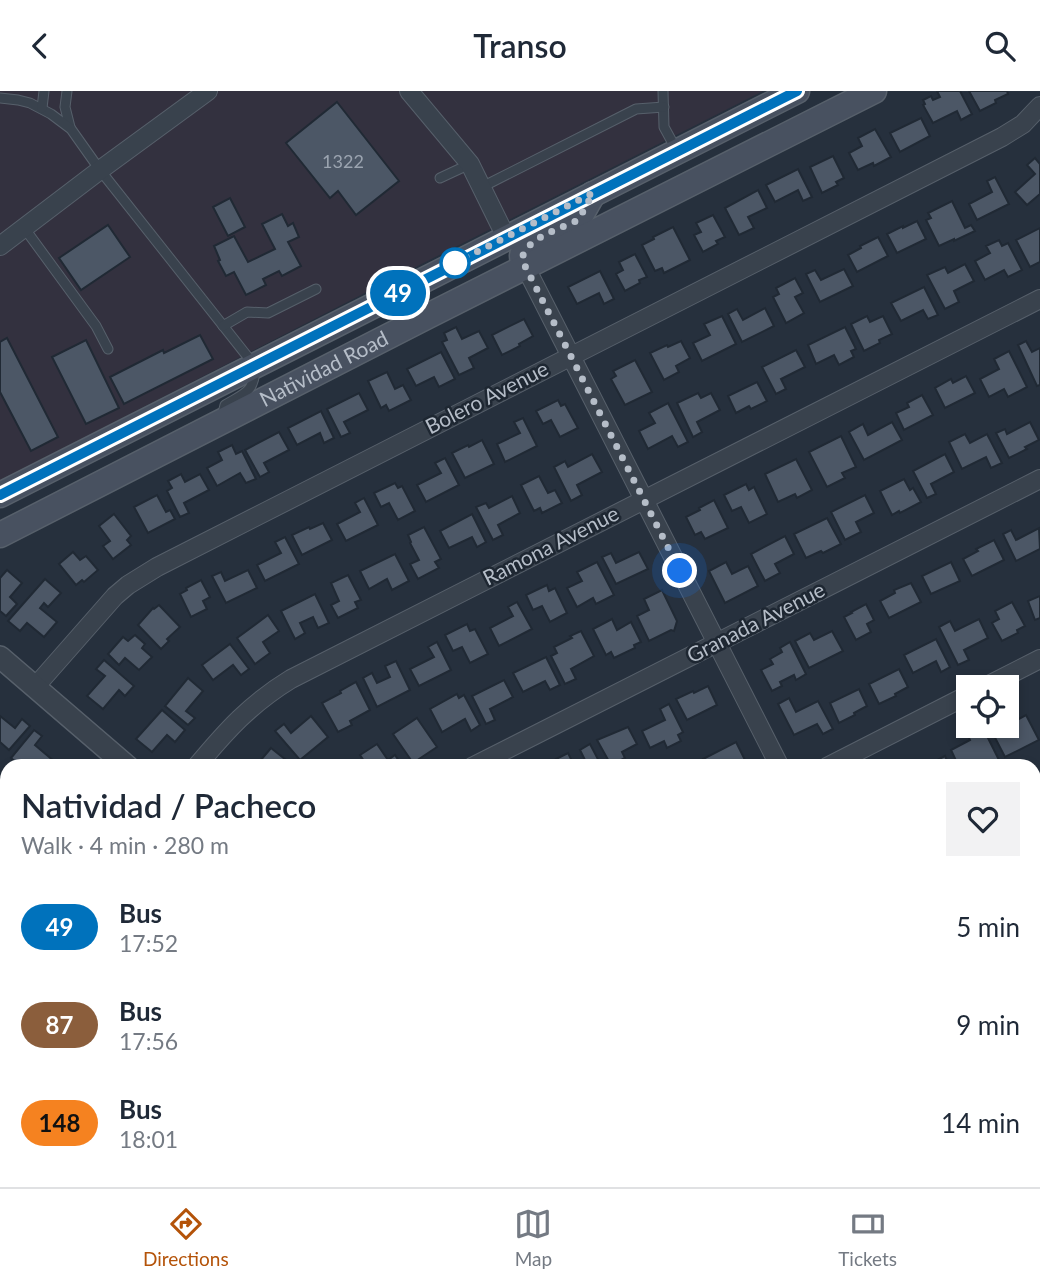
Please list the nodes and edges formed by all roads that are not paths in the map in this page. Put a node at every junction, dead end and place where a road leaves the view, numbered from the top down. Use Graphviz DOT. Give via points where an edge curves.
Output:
graph roads {
  1 [pos="44,91"];
  2 [pos="67,91"];
  3 [pos="208,91"];
  4 [pos="410,91"];
  5 [pos="663,91"];
  6 [pos="797,91"];
  7 [pos="874,91"];
  8 [pos="0,98"];
  9 [pos="1040,106"];
  10 [pos="664,107"];
  11 [pos="42,108"];
  12 [pos="71,129"];
  13 [pos="677,151"];
  14 [pos="470,164"];
  15 [pos="100,170"];
  16 [pos="440,179"];
  17 [pos="482,187"];
  18 [pos="593,193"];
  19 [pos="25,229"];
  20 [pos="506,237"];
  21 [pos="0,246"];
  22 [pos="526,268"];
  23 [pos="316,289"];
  24 [pos="1040,299"];
  25 [pos="223,326"];
  26 [pos="108,349"];
  27 [pos="572,356"];
  28 [pos="255,366"];
  29 [pos="220,422"];
  30 [pos="1040,479"];
  31 [pos="0,495"];
  32 [pos="644,499"];
  33 [pos="0,535"];
  34 [pos="717,642"];
  35 [pos="0,657"];
  36 [pos="1040,659"];
  37 [pos="1009,675"];
  38 [pos="35,687"];
  39 [pos="956,701"];
  40 [pos="119,759"];
  41 [pos="203,759"];
  42 [pos="488,759"];
  43 [pos="776,759"];
  44 [pos="843,759"];
  1 -- 11 [label="lane"];
  2 -- 12 [label="lane" via="65,107"];
  3 -- 15 [label="street"];
  4 -- 14 [label="street"];
  5 -- 10 [label="lane"];
  6 -- 13 [label="main road, Natividad Road"];
  7 -- 22 [label="main road, Natividad Road"];
  8 -- 11 [label="lane"];
  9 -- 27 [label="street, Bolero Avenue" via="1013,132"];
  10 -- 13 [label="lane" via="664,127"];
  10 -- 17 [label="lane" via="636,109"];
  11 -- 12 [label="lane"];
  12 -- 15 [label="lane"];
  13 -- 18 [label="main road, Natividad Road"];
  14 -- 16 [label="lane"];
  14 -- 17 [label="street"];
  15 -- 19 [label="street"];
  15 -- 25 [label="lane"];
  17 -- 20 [label="street"];
  18 -- 20 [label="main road, Natividad Road"];
  18 -- 22 [label="main road" via="576,221 527,247 522,260"];
  19 -- 21 [label="street"];
  19 -- 26 [label="lane"];
  20 -- 28 [label="main road, Natividad Road"];
  22 -- 27 [label="street"];
  22 -- 29 [label="main road, Natividad Road"];
  23 -- 25 [label="lane" via="268,313 247,312"];
  24 -- 32 [label="street, Ramona Avenue"];
  25 -- 28 [label="lane"];
  27 -- 32 [label="street"];
  27 -- 38 [label="street, Bolero Avenue" via="142,575 102,610"];
  28 -- 29 [label="lane" via="255,381 225,404"];
  28 -- 31 [label="main road, Natividad Road"];
  29 -- 33 [label="main road, Natividad Road"];
  30 -- 34 [label="street, Granada Avenue"];
  32 -- 34 [label="street"];
  32 -- 41 [label="street, Ramona Avenue" via="291,678 243,713"];
  34 -- 42 [label="street, Granada Avenue"];
  34 -- 43 [label="street"];
  35 -- 38 [label="street"];
  36 -- 37 [label="street"];
  38 -- 40 [label="street"];
  39 -- 44 [label="street"];
}
